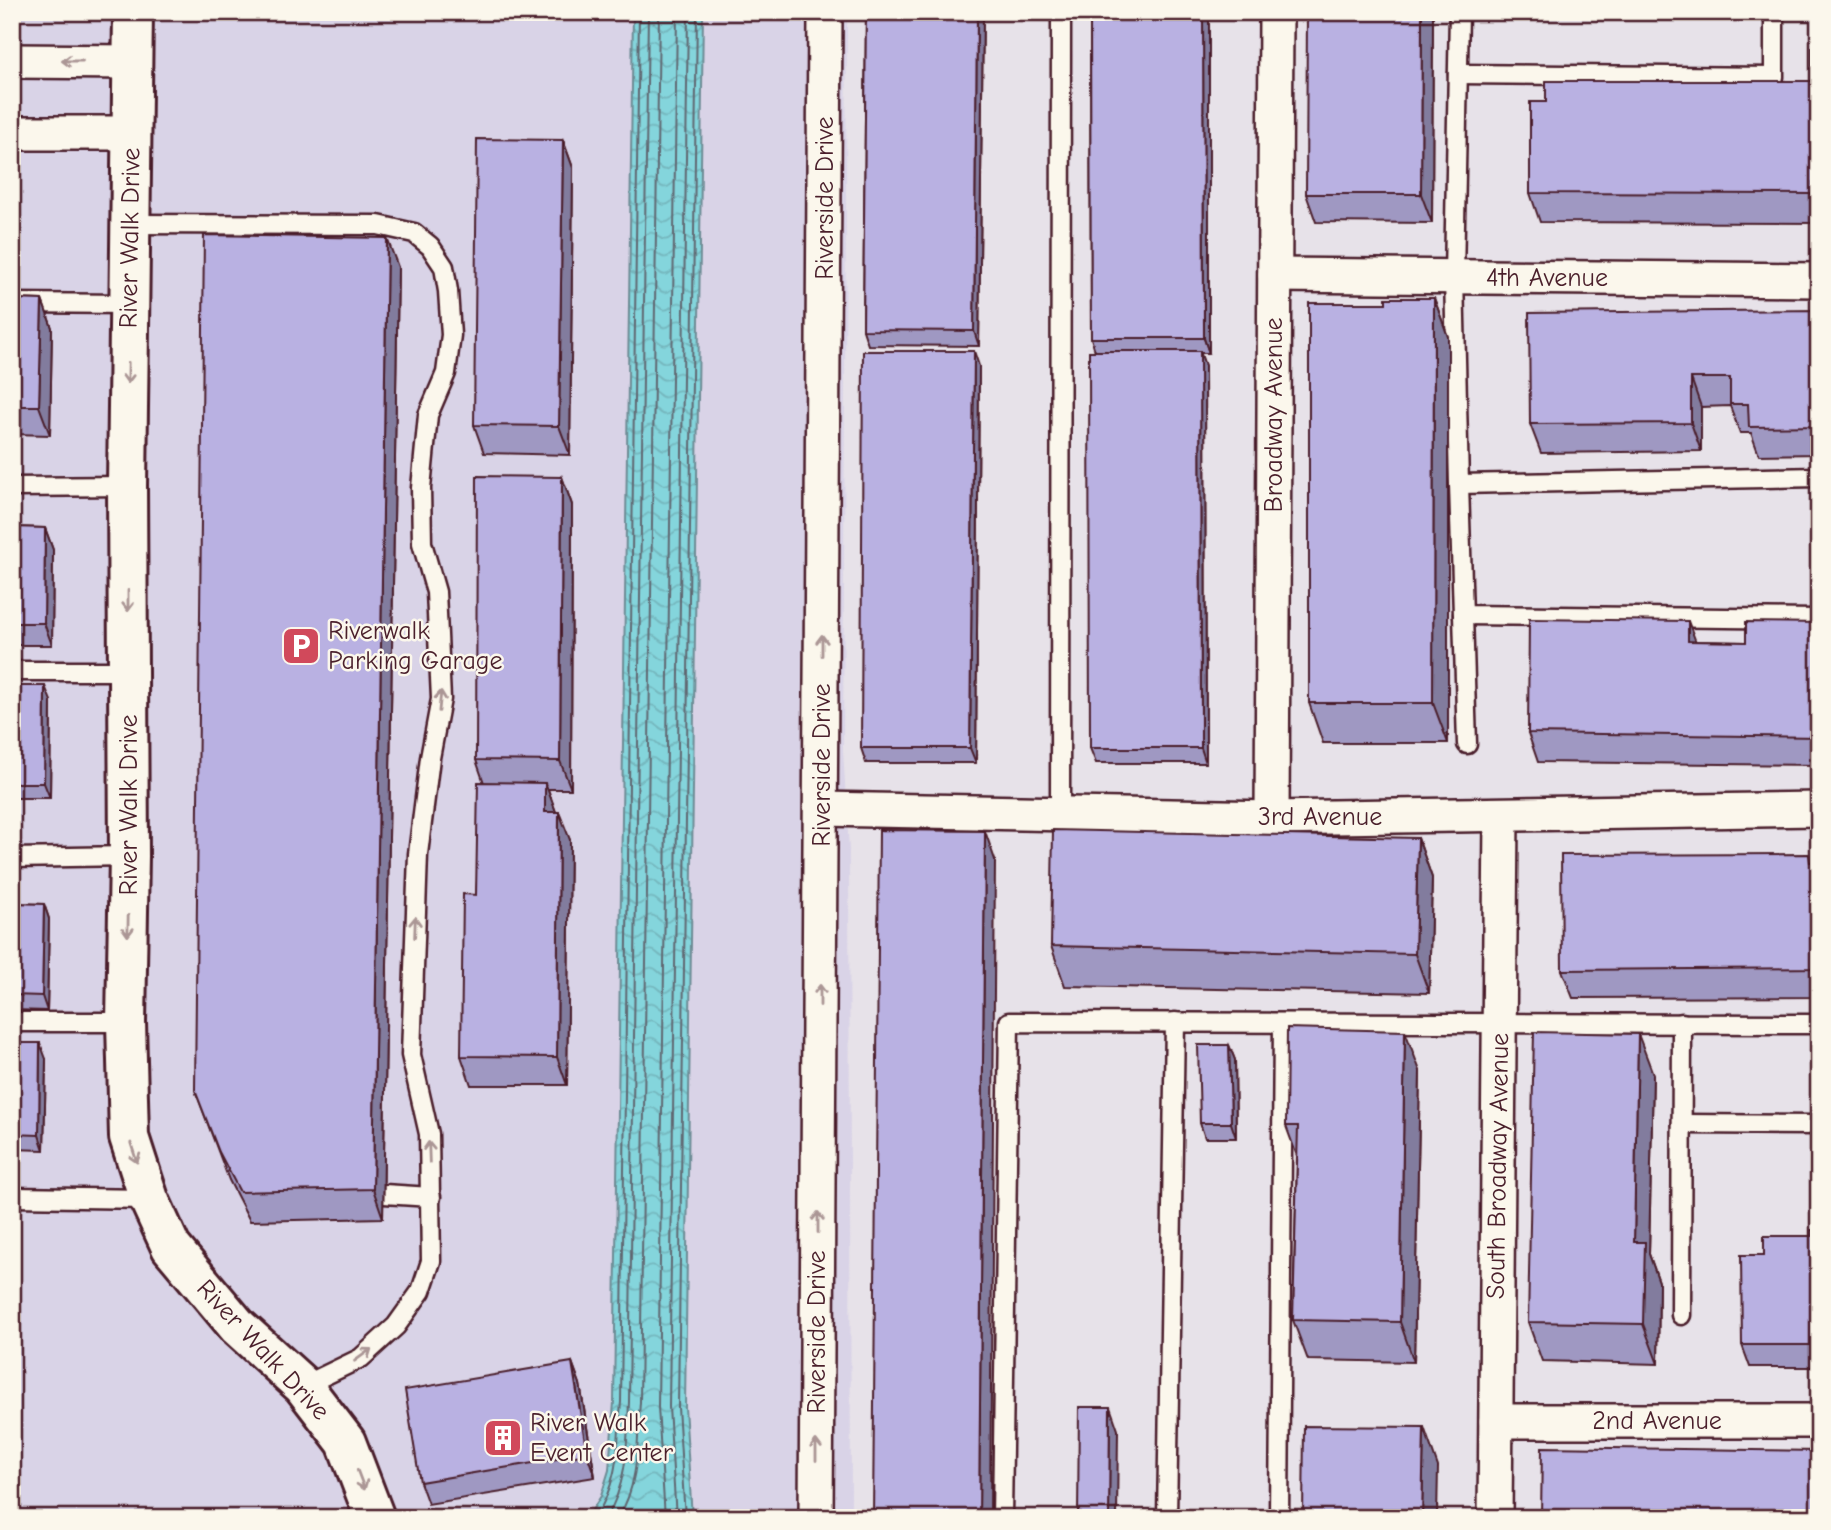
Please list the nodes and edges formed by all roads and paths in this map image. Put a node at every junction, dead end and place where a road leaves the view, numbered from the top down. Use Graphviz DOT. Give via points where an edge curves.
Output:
graph roads {
  1 [pos="133,12"];
  2 [pos="825,12"];
  3 [pos="1061,12"];
  4 [pos="1276,12"];
  5 [pos="1460,12"];
  6 [pos="1774,12"];
  7 [pos="12,61"];
  8 [pos="133,62"];
  9 [pos="1458,75"];
  10 [pos="12,133"];
  11 [pos="132,134"];
  12 [pos="131,224"];
  13 [pos="1275,275"];
  14 [pos="1454,277"];
  15 [pos="1819,280"];
  16 [pos="12,303"];
  17 [pos="130,303"];
  18 [pos="1819,477"];
  19 [pos="1459,484"];
  20 [pos="12,486"];
  21 [pos="127,486"];
  22 [pos="1463,615"];
  23 [pos="1819,619"];
  24 [pos="12,671"];
  25 [pos="128,671"];
  26 [pos="1467,744"];
  27 [pos="822,808"];
  28 [pos="1819,809"];
  29 [pos="1060,814"];
  30 [pos="1501,815"];
  31 [pos="1272,818"];
  32 [pos="130,856"];
  33 [pos="12,858"];
  34 [pos="12,1022"];
  35 [pos="126,1022"];
  36 [pos="1175,1022"];
  37 [pos="1499,1022"];
  38 [pos="1283,1023"];
  39 [pos="1682,1023"];
  40 [pos="1819,1024"];
  41 [pos="1682,1124"];
  42 [pos="1819,1125"];
  43 [pos="384,1194"];
  44 [pos="431,1197"];
  45 [pos="12,1198"];
  46 [pos="149,1199"];
  47 [pos="1681,1315"];
  48 [pos="303,1387"];
  49 [pos="1496,1421"];
  50 [pos="1819,1421"];
  51 [pos="375,1518"];
  52 [pos="816,1518"];
  53 [pos="1002,1518"];
  54 [pos="1167,1518"];
  55 [pos="1279,1518"];
  56 [pos="1495,1518"];
  1 -- 8 [label="street, River Walk Drive"];
  27 -- 2 [label="street, Riverside Drive, one-way"];
  3 -- 29 [label="lane"];
  4 -- 13 [label="street, Broadway Avenue"];
  5 -- 9 [label="lane"];
  6 -- 9 [label="lane" via="1774,77"];
  8 -- 7 [label="street, one-way"];
  8 -- 11 [label="street, River Walk Drive"];
  9 -- 14 [label="lane"];
  10 -- 11 [label="street"];
  11 -- 12 [label="street, River Walk Drive"];
  12 -- 17 [label="street, River Walk Drive"];
  44 -- 12 [label="lane, one-way" via="429,1134 411,1055 418,854 441,699 436,592 422,543 421,488 428,415 446,373 451,335 444,267 414,233 378,225"];
  13 -- 14 [label="street, 4th Avenue"];
  13 -- 31 [label="street, Broadway Avenue"];
  14 -- 15 [label="street, 4th Avenue"];
  14 -- 19 [label="lane"];
  16 -- 17 [label="lane"];
  17 -- 21 [label="street, River Walk Drive, one-way"];
  18 -- 19 [label="lane"];
  19 -- 22 [label="lane"];
  20 -- 21 [label="lane"];
  21 -- 25 [label="street, River Walk Drive, one-way"];
  22 -- 23 [label="lane"];
  22 -- 26 [label="lane"];
  24 -- 25 [label="lane"];
  25 -- 32 [label="street, River Walk Drive"];
  27 -- 29 [label="street, 3rd Avenue"];
  52 -- 27 [label="street, Riverside Drive, one-way"];
  28 -- 30 [label="street, 3rd Avenue"];
  29 -- 31 [label="street, 3rd Avenue"];
  30 -- 31 [label="street, 3rd Avenue"];
  30 -- 37 [label="street, South Broadway Avenue"];
  32 -- 33 [label="lane"];
  32 -- 35 [label="street, River Walk Drive, one-way"];
  34 -- 35 [label="lane"];
  35 -- 46 [label="street, River Walk Drive, one-way" via="130,1137"];
  36 -- 38 [label="lane"];
  36 -- 53 [label="lane" via="1009,1022"];
  36 -- 54 [label="lane"];
  37 -- 38 [label="lane"];
  37 -- 39 [label="lane"];
  37 -- 49 [label="street, South Broadway Avenue"];
  38 -- 55 [label="lane"];
  39 -- 40 [label="lane"];
  39 -- 41 [label="lane"];
  41 -- 42 [label="lane"];
  41 -- 47 [label="lane"];
  43 -- 44 [label="lane"];
  48 -- 44 [label="lane, one-way" via="361,1358 396,1326 421,1291 431,1261"];
  45 -- 46 [label="lane"];
  46 -- 48 [label="street, River Walk Drive" via="171,1247 238,1327"];
  48 -- 51 [label="street, River Walk Drive, one-way" via="346,1442"];
  49 -- 50 [label="street, 2nd Avenue"];
  49 -- 56 [label="street, South Broadway Avenue"];
}
